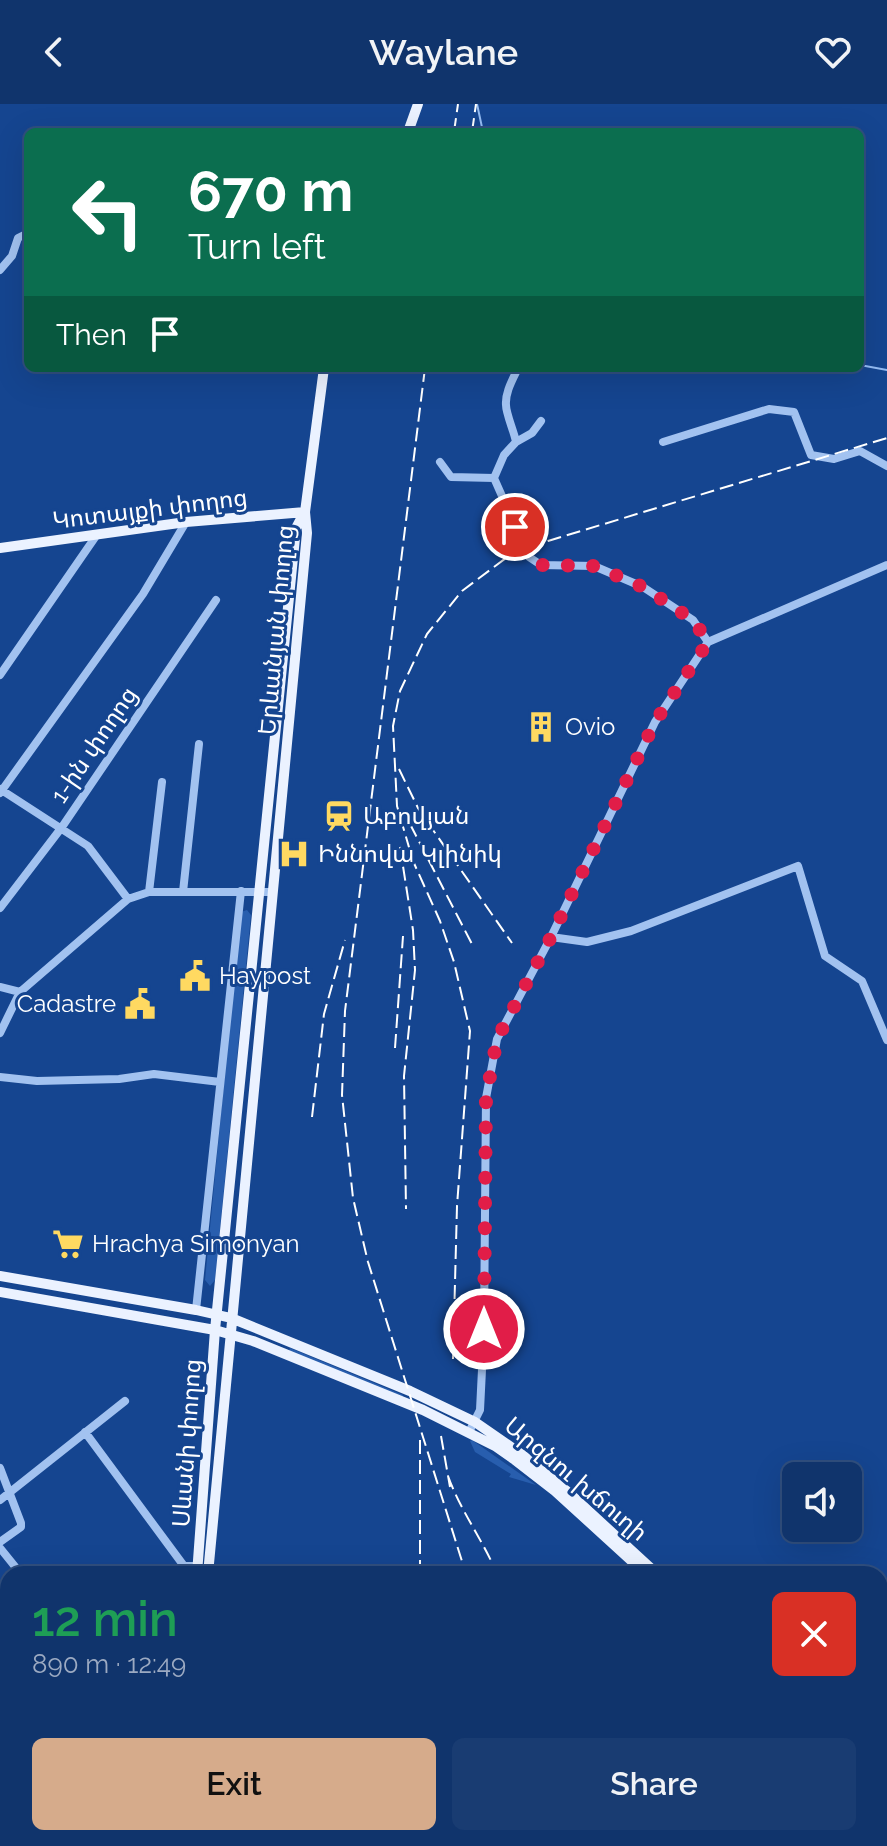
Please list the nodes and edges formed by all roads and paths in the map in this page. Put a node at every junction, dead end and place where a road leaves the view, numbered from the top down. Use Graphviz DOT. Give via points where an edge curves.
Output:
graph roads {
  1 [pos="418,104"];
  2 [pos="409,128"];
  3 [pos="24,235"];
  4 [pos="0,270"];
  5 [pos="323,372"];
  6 [pos="516,372"];
  7 [pos="541,421"];
  8 [pos="516,442"];
  9 [pos="663,442"];
  10 [pos="440,462"];
  11 [pos="887,466"];
  12 [pos="494,478"];
  13 [pos="305,512"];
  14 [pos="186,522"];
  15 [pos="96,536"];
  16 [pos="0,548"];
  17 [pos="887,565"];
  18 [pos="216,600"];
  19 [pos="708,642"];
  20 [pos="0,675"];
  21 [pos="199,744"];
  22 [pos="162,782"];
  23 [pos="1,791"];
  24 [pos="62,827"];
  25 [pos="241,891"];
  26 [pos="259,891"];
  27 [pos="149,892"];
  28 [pos="183,892"];
  29 [pos="271,892"];
  30 [pos="128,899"];
  31 [pos="0,908"];
  32 [pos="551,937"];
  33 [pos="0,987"];
  34 [pos="20,992"];
  35 [pos="0,1033"];
  36 [pos="887,1040"];
  37 [pos="0,1077"];
  38 [pos="220,1082"];
  39 [pos="0,1276"];
  40 [pos="0,1292"];
  41 [pos="196,1310"];
  42 [pos="217,1315"];
  43 [pos="231,1318"];
  44 [pos="215,1330"];
  45 [pos="229,1334"];
  46 [pos="125,1401"];
  47 [pos="470,1424"];
  48 [pos="85,1432"];
  49 [pos="0,1468"];
  50 [pos="8,1493"];
  51 [pos="0,1500"];
  52 [pos="0,1545"];
  53 [pos="15,1566"];
  54 [pos="184,1566"];
  55 [pos="197,1566"];
  56 [pos="209,1566"];
  57 [pos="637,1566"];
  58 [pos="648,1566"];
  1 -- 2 [label="main road"];
  3 -- 4 [label="street"];
  5 -- 13 [label="main road"];
  6 -- 8 [label="street" via="506,407"];
  7 -- 8 [label="street"];
  8 -- 12 [label="street"];
  9 -- 11 [label="street" via="769,409 794,412 811,455 834,459 860,451"];
  10 -- 12 [label="street" via="451,477"];
  12 -- 19 [label="street" via="529,557 541,565 594,566 643,587 693,620"];
  13 -- 14 [label="main road, Կոտայքի փողոց"];
  13 -- 26 [label="main road, Երևանյան փողոց" via="296,528"];
  13 -- 29 [label="main road, Երևանյան փողոց"];
  14 -- 15 [label="main road, Կոտայքի փողոց"];
  14 -- 23 [label="street" via="143,594"];
  15 -- 16 [label="main road, Կոտայքի փողոց"];
  15 -- 20 [label="street"];
  17 -- 19 [label="street"];
  18 -- 24 [label="street, 1-ին փողոց"];
  19 -- 32 [label="street" via="655,722"];
  21 -- 28 [label="street"];
  22 -- 27 [label="street"];
  23 -- 24 [label="street"];
  24 -- 30 [label="street" via="88,846"];
  24 -- 31 [label="street, 1-ին փողոց"];
  25 -- 26 [label="street"];
  25 -- 28 [label="street"];
  25 -- 38 [label="street"];
  26 -- 29 [label="street"];
  26 -- 42 [label="main road, Երևանյան փողոց"];
  27 -- 28 [label="street"];
  27 -- 30 [label="street"];
  29 -- 43 [label="main road, Երևանյան փողոց"];
  30 -- 34 [label="street"];
  32 -- 36 [label="street" via="587,942 631,931 798,866 825,956 862,981"];
  32 -- 47 [label="street" via="497,1039 486,1098 484,1329 480,1410"];
  33 -- 34 [label="street"];
  34 -- 35 [label="street"];
  37 -- 38 [label="street" via="37,1081 154,1074"];
  38 -- 41 [label="street"];
  39 -- 41 [label="main road"];
  40 -- 44 [label="main road"];
  41 -- 42 [label="main road"];
  42 -- 43 [label="main road"];
  42 -- 44 [label="main road, Սևանի փողոց"];
  43 -- 45 [label="main road, Սևանի փողոց"];
  43 -- 47 [label="main road" via="410,1391"];
  44 -- 45 [label="main road"];
  44 -- 55 [label="main road, Սևանի փողոց"];
  45 -- 47 [label="main road"];
  45 -- 56 [label="main road, Սևանի փողոց"];
  46 -- 48 [label="street"];
  47 -- 57 [label="main road"];
  47 -- 58 [label="main road, Արզնու խճուղի" via="521,1454"];
  48 -- 50 [label="street"];
  48 -- 54 [label="street"];
  49 -- 50 [label="street"];
  50 -- 51 [label="street"];
  50 -- 52 [label="street" via="21,1527"];
  52 -- 53 [label="street"];
}
